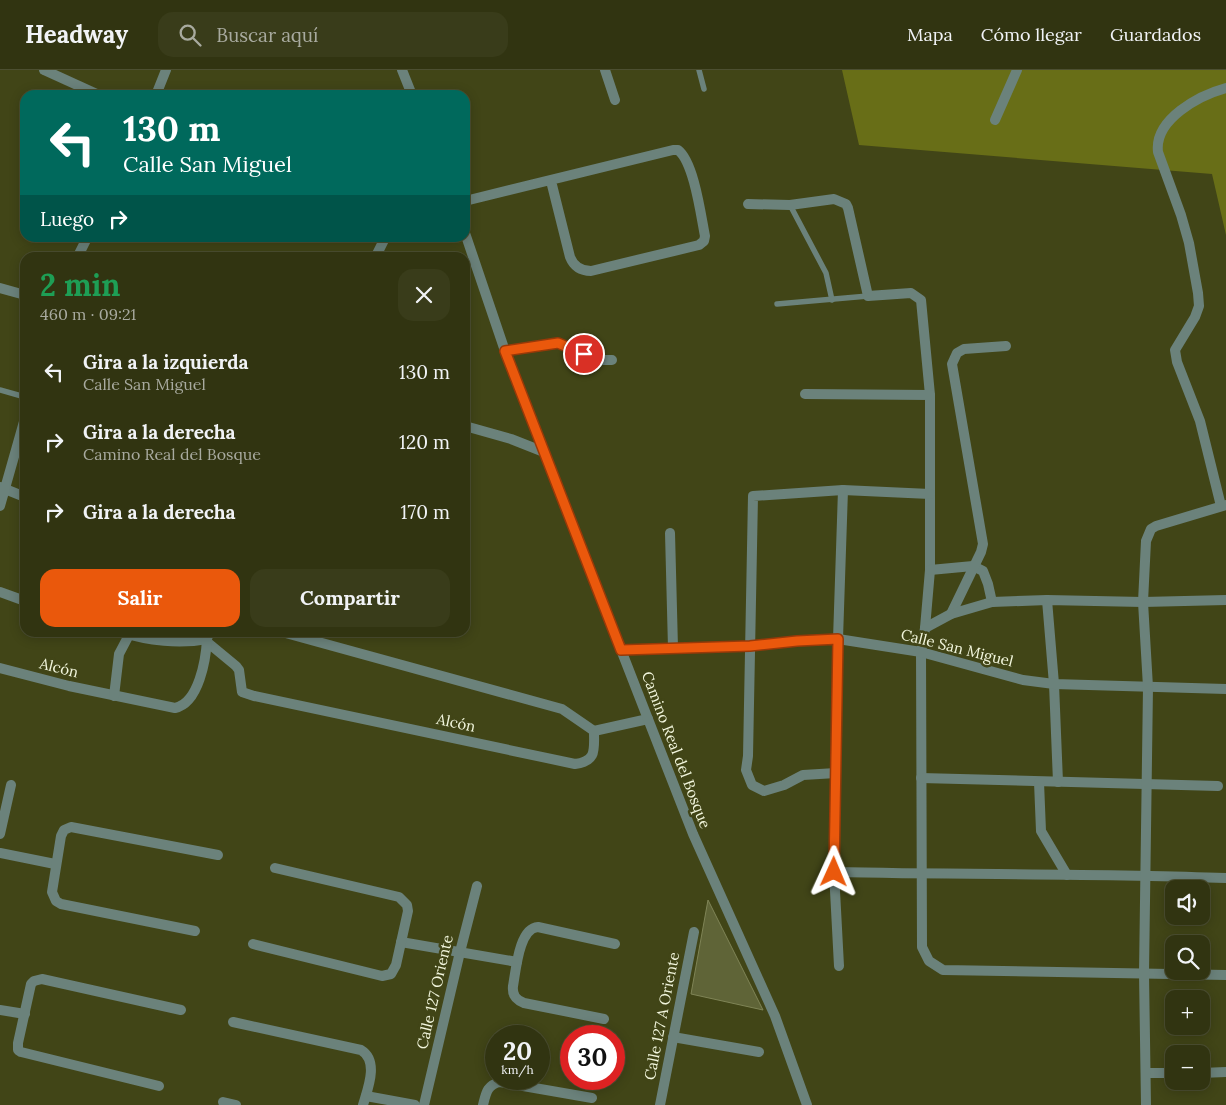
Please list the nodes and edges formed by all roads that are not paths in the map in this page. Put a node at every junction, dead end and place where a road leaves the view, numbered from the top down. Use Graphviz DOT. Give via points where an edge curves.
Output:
graph roads {
  1 [pos="44,70"];
  2 [pos="166,70"];
  3 [pos="402,70"];
  4 [pos="606,70"];
  5 [pos="698,70"];
  6 [pos="1017,70"];
  7 [pos="1226,88"];
  8 [pos="704,89"];
  9 [pos="87,90"];
  10 [pos="158,90"];
  11 [pos="410,90"];
  12 [pos="615,100"];
  13 [pos="995,120"];
  14 [pos="551,180"];
  15 [pos="470,200"];
  16 [pos="748,204"];
  17 [pos="790,205"];
  18 [pos="468,242"];
  19 [pos="0,288"];
  20 [pos="20,294"];
  21 [pos="868,296"];
  22 [pos="832,300"];
  23 [pos="777,304"];
  24 [pos="1006,346"];
  25 [pos="505,351"];
  26 [pos="612,360"];
  27 [pos="0,390"];
  28 [pos="805,394"];
  29 [pos="930,395"];
  30 [pos="20,396"];
  31 [pos="470,428"];
  32 [pos="20,434"];
  33 [pos="544,452"];
  34 [pos="3,488"];
  35 [pos="844,490"];
  36 [pos="930,494"];
  37 [pos="20,495"];
  38 [pos="0,506"];
  39 [pos="1223,506"];
  40 [pos="670,533"];
  41 [pos="973,566"];
  42 [pos="930,570"];
  43 [pos="0,592"];
  44 [pos="20,599"];
  45 [pos="1047,600"];
  46 [pos="1226,600"];
  47 [pos="992,602"];
  48 [pos="1143,602"];
  49 [pos="951,614"];
  50 [pos="925,628"];
  51 [pos="124,637"];
  52 [pos="149,637"];
  53 [pos="300,637"];
  54 [pos="208,638"];
  55 [pos="838,639"];
  56 [pos="750,646"];
  57 [pos="673,648"];
  58 [pos="621,650"];
  59 [pos="921,652"];
  60 [pos="0,668"];
  61 [pos="1054,684"];
  62 [pos="1148,687"];
  63 [pos="1226,689"];
  64 [pos="114,696"];
  65 [pos="648,719"];
  66 [pos="594,731"];
  67 [pos="836,773"];
  68 [pos="921,778"];
  69 [pos="1038,782"];
  70 [pos="1058,782"];
  71 [pos="1146,783"];
  72 [pos="11,785"];
  73 [pos="1218,786"];
  74 [pos="0,834"];
  75 [pos="0,853"];
  76 [pos="218,855"];
  77 [pos="55,864"];
  78 [pos="275,868"];
  79 [pos="834,872"];
  80 [pos="921,874"];
  81 [pos="1068,875"];
  82 [pos="1146,875"];
  83 [pos="1226,878"];
  84 [pos="477,886"];
  85 [pos="195,931"];
  86 [pos="694,932"];
  87 [pos="401,942"];
  88 [pos="253,944"];
  89 [pos="616,944"];
  90 [pos="460,952"];
  91 [pos="518,962"];
  92 [pos="839,966"];
  93 [pos="1144,973"];
  94 [pos="1226,975"];
  95 [pos="0,1010"];
  96 [pos="181,1010"];
  97 [pos="25,1014"];
  98 [pos="604,1019"];
  99 [pos="233,1022"];
  100 [pos="673,1036"];
  101 [pos="759,1052"];
  102 [pos="1210,1072"];
  103 [pos="1226,1072"];
  104 [pos="1146,1073"];
  105 [pos="1165,1073"];
  106 [pos="159,1086"];
  107 [pos="592,1098"];
  108 [pos="364,1101"];
  109 [pos="223,1102"];
  110 [pos="236,1105"];
  111 [pos="415,1105"];
  112 [pos="424,1105"];
  113 [pos="483,1105"];
  114 [pos="660,1105"];
  115 [pos="807,1105"];
  116 [pos="1146,1105"];
  1 -- 9 [label="street"];
  2 -- 10 [label="street"];
  3 -- 11 [label="street"];
  4 -- 12 [label="street"];
  5 -- 8 [label="lane"];
  6 -- 13 [label="street"];
  7 -- 39 [label="street" via="1184,108 1163,129 1157,144 1189,243 1198,293 1199,306 1175,350 1176,362 1200,420"];
  14 -- 14 [label="street" via="678,150 687,160 691,173 704,241 583,271 573,264 570,257"];
  14 -- 15 [label="street"];
  16 -- 17 [label="street"];
  17 -- 21 [label="street" via="834,199 846,204"];
  17 -- 22 [label="lane" via="826,274"];
  18 -- 25 [label="street, Camino Real del Bosque"];
  19 -- 20 [label="street"];
  21 -- 22 [label="lane"];
  21 -- 29 [label="street" via="912,293 921,300"];
  22 -- 23 [label="lane"];
  24 -- 41 [label="street" via="964,349 957,353 952,364 983,544"];
  25 -- 26 [label="street" via="558,343 600,360"];
  25 -- 33 [label="street, Camino Real del Bosque"];
  27 -- 30 [label="lane"];
  28 -- 29 [label="street"];
  29 -- 36 [label="street"];
  31 -- 33 [label="street"];
  32 -- 34 [label="street"];
  33 -- 58 [label="street, Camino Real del Bosque"];
  34 -- 37 [label="street"];
  34 -- 38 [label="street"];
  35 -- 36 [label="street"];
  35 -- 55 [label="street"];
  35 -- 56 [label="street" via="753,496"];
  36 -- 42 [label="street"];
  39 -- 48 [label="street" via="1151,529 1146,541"];
  40 -- 57 [label="street"];
  41 -- 42 [label="street"];
  41 -- 47 [label="street" via="983,571"];
  41 -- 49 [label="street"];
  42 -- 50 [label="street"];
  43 -- 44 [label="street"];
  45 -- 47 [label="street"];
  45 -- 48 [label="street"];
  45 -- 61 [label="street"];
  46 -- 48 [label="street"];
  47 -- 49 [label="street"];
  48 -- 62 [label="street"];
  49 -- 50 [label="street"];
  50 -- 59 [label="street"];
  51 -- 64 [label="street"];
  52 -- 54 [label="street" via="181,641"];
  53 -- 66 [label="street" via="548,705 568,713"];
  54 -- 64 [label="street, Alcón" via="206,656 194,693 182,707"];
  54 -- 66 [label="street, Alcón" via="239,670 242,692 254,696 575,764 591,758"];
  55 -- 56 [label="street, Calle San Miguel"];
  55 -- 59 [label="street, Calle San Miguel"];
  55 -- 67 [label="street"];
  56 -- 57 [label="street, Calle San Miguel"];
  56 -- 67 [label="street" via="746,770 752,785 764,790 803,775"];
  57 -- 58 [label="street, Calle San Miguel"];
  58 -- 65 [label="street, Camino Real del Bosque"];
  59 -- 61 [label="street, Calle San Miguel" via="1023,680"];
  59 -- 68 [label="street"];
  60 -- 64 [label="street, Alcón"];
  61 -- 62 [label="street, Calle San Miguel"];
  61 -- 70 [label="street"];
  62 -- 63 [label="street, Calle San Miguel"];
  62 -- 71 [label="street"];
  65 -- 66 [label="street"];
  65 -- 115 [label="street, Camino Real del Bosque" via="693,834 775,1016"];
  67 -- 79 [label="street"];
  68 -- 69 [label="street"];
  68 -- 80 [label="street"];
  69 -- 70 [label="street"];
  69 -- 81 [label="street" via="1041,831"];
  70 -- 71 [label="street"];
  71 -- 73 [label="street"];
  71 -- 82 [label="street"];
  72 -- 74 [label="street"];
  75 -- 77 [label="street"];
  76 -- 77 [label="street" via="71,827 62,832"];
  77 -- 85 [label="street" via="52,892 56,902"];
  78 -- 87 [label="street" via="399,897 408,911"];
  79 -- 80 [label="street"];
  79 -- 92 [label="street"];
  80 -- 81 [label="street"];
  80 -- 93 [label="street" via="922,947 929,961 943,970"];
  81 -- 82 [label="street"];
  82 -- 83 [label="street"];
  82 -- 93 [label="street"];
  84 -- 90 [label="street, Calle 127 Oriente"];
  86 -- 100 [label="street, Calle 127 A Oriente"];
  87 -- 88 [label="street" via="394,970 382,976"];
  87 -- 90 [label="street"];
  89 -- 91 [label="street" via="533,927 523,938"];
  90 -- 91 [label="street"];
  90 -- 112 [label="street, Calle 127 Oriente"];
  91 -- 98 [label="street" via="513,992 519,1001"];
  93 -- 94 [label="street"];
  93 -- 104 [label="street"];
  95 -- 97 [label="street"];
  96 -- 97 [label="street" via="42,978 32,984"];
  97 -- 106 [label="street" via="18,1046 24,1054"];
  99 -- 108 [label="street" via="366,1053 371,1069"];
  100 -- 101 [label="street"];
  100 -- 114 [label="street, Calle 127 A Oriente"];
  102 -- 103 [label="street"];
  104 -- 105 [label="street"];
  104 -- 116 [label="street"];
  107 -- 113 [label="street" via="500,1082 489,1087"];
  108 -- 111 [label="street"];
  109 -- 110 [label="street"];
}
